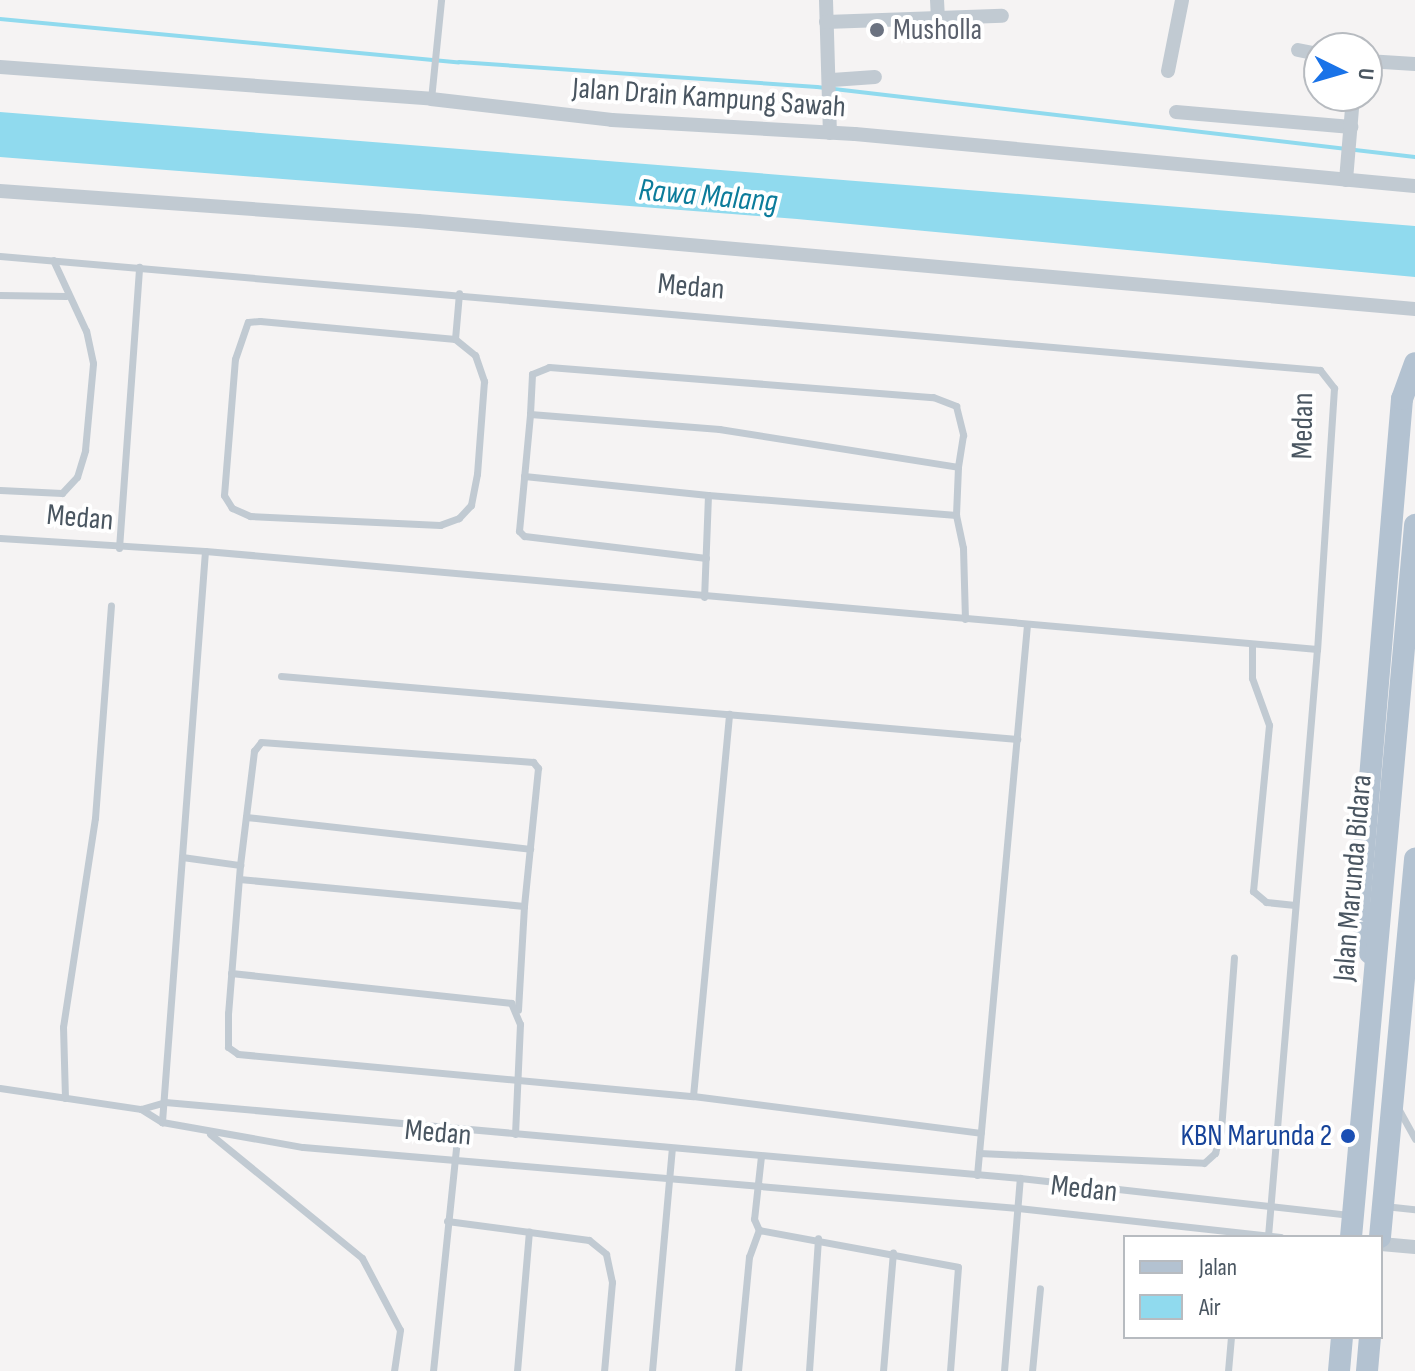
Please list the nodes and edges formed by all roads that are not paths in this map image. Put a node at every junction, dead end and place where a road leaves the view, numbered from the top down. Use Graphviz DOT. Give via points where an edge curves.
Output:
graph roads {
  1 [pos="441,0"];
  2 [pos="826,0"];
  3 [pos="937,0"];
  4 [pos="1182,0"];
  5 [pos="1002,16"];
  6 [pos="938,20"];
  7 [pos="826,22"];
  8 [pos="1298,50"];
  9 [pos="1303,51"];
  10 [pos="1383,62"];
  11 [pos="1415,64"];
  12 [pos="0,67"];
  13 [pos="1168,71"];
  14 [pos="875,77"];
  15 [pos="832,82"];
  16 [pos="431,99"];
  17 [pos="1176,112"];
  18 [pos="1352,112"];
  19 [pos="830,125"];
  20 [pos="1350,131"];
  21 [pos="1346,180"];
  22 [pos="1415,186"];
  23 [pos="0,191"];
  24 [pos="0,256"];
  25 [pos="53,260"];
  26 [pos="139,267"];
  27 [pos="459,293"];
  28 [pos="0,295"];
  29 [pos="66,296"];
  30 [pos="1415,309"];
  31 [pos="455,339"];
  32 [pos="1415,363"];
  33 [pos="530,414"];
  34 [pos="958,467"];
  35 [pos="524,476"];
  36 [pos="0,490"];
  37 [pos="708,495"];
  38 [pos="956,515"];
  39 [pos="1415,525"];
  40 [pos="0,538"];
  41 [pos="119,548"];
  42 [pos="205,551"];
  43 [pos="706,558"];
  44 [pos="704,597"];
  45 [pos="111,606"];
  46 [pos="965,619"];
  47 [pos="1027,625"];
  48 [pos="1252,644"];
  49 [pos="1317,649"];
  50 [pos="281,676"];
  51 [pos="729,714"];
  52 [pos="1017,739"];
  53 [pos="246,817"];
  54 [pos="530,849"];
  55 [pos="182,857"];
  56 [pos="1415,859"];
  57 [pos="240,865"];
  58 [pos="239,879"];
  59 [pos="1295,905"];
  60 [pos="524,906"];
  61 [pos="1234,957"];
  62 [pos="231,973"];
  63 [pos="1375,973"];
  64 [pos="518,1010"];
  65 [pos="519,1078"];
  66 [pos="0,1088"];
  67 [pos="693,1096"];
  68 [pos="1393,1097"];
  69 [pos="65,1098"];
  70 [pos="165,1102"];
  71 [pos="141,1109"];
  72 [pos="162,1122"];
  73 [pos="458,1129"];
  74 [pos="209,1132"];
  75 [pos="981,1133"];
  76 [pos="515,1134"];
  77 [pos="1415,1139"];
  78 [pos="672,1148"];
  79 [pos="979,1153"];
  80 [pos="761,1156"];
  81 [pos="454,1160"];
  82 [pos="977,1175"];
  83 [pos="1020,1178"];
  84 [pos="670,1179"];
  85 [pos="759,1189"];
  86 [pos="1270,1206"];
  87 [pos="1382,1206"];
  88 [pos="1018,1208"];
  89 [pos="1415,1209"];
  90 [pos="447,1221"];
  91 [pos="1345,1222"];
  92 [pos="759,1230"];
  93 [pos="529,1232"];
  94 [pos="1259,1235"];
  95 [pos="1268,1235"];
  96 [pos="1380,1235"];
  97 [pos="818,1238"];
  98 [pos="1383,1244"];
  99 [pos="1413,1247"];
  100 [pos="893,1252"];
  101 [pos="1040,1288"];
  102 [pos="1231,1339"];
  103 [pos="1342,1339"];
  104 [pos="1370,1339"];
  105 [pos="394,1371"];
  106 [pos="433,1371"];
  107 [pos="517,1371"];
  108 [pos="604,1371"];
  109 [pos="652,1371"];
  110 [pos="738,1371"];
  111 [pos="809,1371"];
  112 [pos="883,1371"];
  113 [pos="950,1371"];
  114 [pos="1004,1371"];
  115 [pos="1032,1371"];
  116 [pos="1228,1371"];
  117 [pos="1339,1371"];
  118 [pos="1367,1371"];
  1 -- 16 [label="lane"];
  2 -- 7 [label="street"];
  3 -- 6 [label="street"];
  4 -- 13 [label="street"];
  5 -- 6 [label="street"];
  6 -- 7 [label="street"];
  7 -- 15 [label="street"];
  8 -- 9 [label="street"];
  10 -- 11 [label="street"];
  12 -- 16 [label="street, Jalan Drain Kampung Sawah"];
  14 -- 15 [label="street"];
  15 -- 19 [label="street"];
  16 -- 19 [label="street, Jalan Drain Kampung Sawah" via="612,120"];
  17 -- 20 [label="street"];
  18 -- 20 [label="street"];
  19 -- 21 [label="street, Jalan Drain Kampung Sawah"];
  20 -- 21 [label="street"];
  21 -- 22 [label="street, Jalan Drain Kampung Sawah"];
  23 -- 30 [label="street" via="418,221"];
  24 -- 25 [label="lane, Medan"];
  25 -- 26 [label="lane, Medan"];
  25 -- 29 [label="lane"];
  26 -- 27 [label="lane, Medan"];
  26 -- 41 [label="lane"];
  27 -- 31 [label="lane"];
  27 -- 49 [label="lane, Medan" via="1320,370 1334,388"];
  28 -- 29 [label="lane"];
  29 -- 36 [label="lane" via="86,331 93,363 85,450 77,477 62,493"];
  31 -- 31 [label="lane" via="248,322 235,359 224,495 232,508 250,516 440,525 459,518 471,505 477,474 484,381 475,355"];
  32 -- 63 [label="main road" via="1402,399 1359,908"];
  33 -- 34 [label="lane" via="719,429"];
  33 -- 34 [label="lane" via="532,374 549,367 933,397 956,406 963,435"];
  33 -- 35 [label="lane"];
  34 -- 38 [label="lane"];
  35 -- 37 [label="lane"];
  35 -- 43 [label="lane" via="519,531 524,536"];
  37 -- 38 [label="lane"];
  37 -- 43 [label="lane"];
  38 -- 46 [label="lane" via="963,548"];
  39 -- 63 [label="main road, Jalan Marunda Bidara"];
  40 -- 41 [label="lane, Medan"];
  41 -- 42 [label="lane, Medan"];
  42 -- 44 [label="lane, Medan"];
  42 -- 55 [label="lane"];
  43 -- 44 [label="lane"];
  44 -- 46 [label="lane, Medan"];
  45 -- 69 [label="lane" via="95,818 63,1027"];
  46 -- 47 [label="lane, Medan"];
  47 -- 48 [label="lane, Medan"];
  47 -- 52 [label="lane"];
  48 -- 49 [label="lane, Medan"];
  48 -- 59 [label="lane" via="1252,678 1269,725 1253,891 1266,902"];
  49 -- 59 [label="lane"];
  50 -- 51 [label="lane"];
  51 -- 52 [label="lane"];
  51 -- 67 [label="lane"];
  52 -- 75 [label="lane"];
  53 -- 54 [label="lane"];
  53 -- 54 [label="lane" via="254,751 261,742 533,762 538,768"];
  53 -- 57 [label="lane"];
  54 -- 60 [label="lane"];
  55 -- 57 [label="lane"];
  55 -- 70 [label="lane"];
  56 -- 68 [label="main road, Jalan Marunda Bidara"];
  57 -- 58 [label="lane"];
  58 -- 60 [label="lane"];
  58 -- 62 [label="lane"];
  59 -- 86 [label="lane"];
  60 -- 64 [label="lane"];
  61 -- 79 [label="lane" via="1221,1130 1215,1153 1204,1163"];
  62 -- 64 [label="lane" via="511,1003"];
  62 -- 65 [label="lane" via="228,1047 238,1054"];
  63 -- 91 [label="main road, Jalan Marunda Bidara"];
  64 -- 65 [label="lane"];
  65 -- 67 [label="lane"];
  65 -- 76 [label="lane"];
  66 -- 69 [label="lane"];
  67 -- 75 [label="lane"];
  68 -- 77 [label="lane"];
  68 -- 87 [label="main road, Jalan Marunda Bidara"];
  69 -- 71 [label="lane"];
  70 -- 71 [label="lane"];
  70 -- 72 [label="lane"];
  70 -- 73 [label="lane"];
  71 -- 72 [label="lane, Medan"];
  72 -- 74 [label="lane, Medan"];
  73 -- 76 [label="lane"];
  73 -- 81 [label="lane"];
  74 -- 81 [label="lane, Medan" via="303,1147"];
  74 -- 105 [label="lane" via="362,1258 400,1330"];
  75 -- 79 [label="lane"];
  76 -- 78 [label="lane"];
  78 -- 80 [label="lane"];
  78 -- 84 [label="lane"];
  79 -- 82 [label="lane"];
  80 -- 82 [label="lane"];
  80 -- 85 [label="lane"];
  81 -- 84 [label="lane, Medan"];
  81 -- 90 [label="lane"];
  82 -- 83 [label="lane"];
  83 -- 86 [label="lane"];
  83 -- 88 [label="lane"];
  84 -- 85 [label="lane, Medan"];
  84 -- 109 [label="lane"];
  85 -- 88 [label="lane, Medan"];
  85 -- 92 [label="lane" via="754,1219"];
  86 -- 91 [label="lane"];
  86 -- 95 [label="lane"];
  87 -- 89 [label="lane"];
  87 -- 96 [label="main road, Jalan Marunda Bidara"];
  88 -- 94 [label="lane, Medan"];
  88 -- 114 [label="lane"];
  90 -- 93 [label="lane"];
  90 -- 106 [label="lane"];
  92 -- 97 [label="lane"];
  92 -- 110 [label="lane" via="749,1257"];
  93 -- 107 [label="lane"];
  93 -- 108 [label="lane" via="589,1240 606,1254 612,1282"];
  97 -- 100 [label="lane"];
  97 -- 111 [label="lane"];
  98 -- 99 [label="street"];
  100 -- 112 [label="lane"];
  100 -- 113 [label="lane" via="958,1267"];
  101 -- 115 [label="lane"];
  102 -- 116 [label="lane"];
  103 -- 117 [label="main road"];
  104 -- 118 [label="main road"];
}
